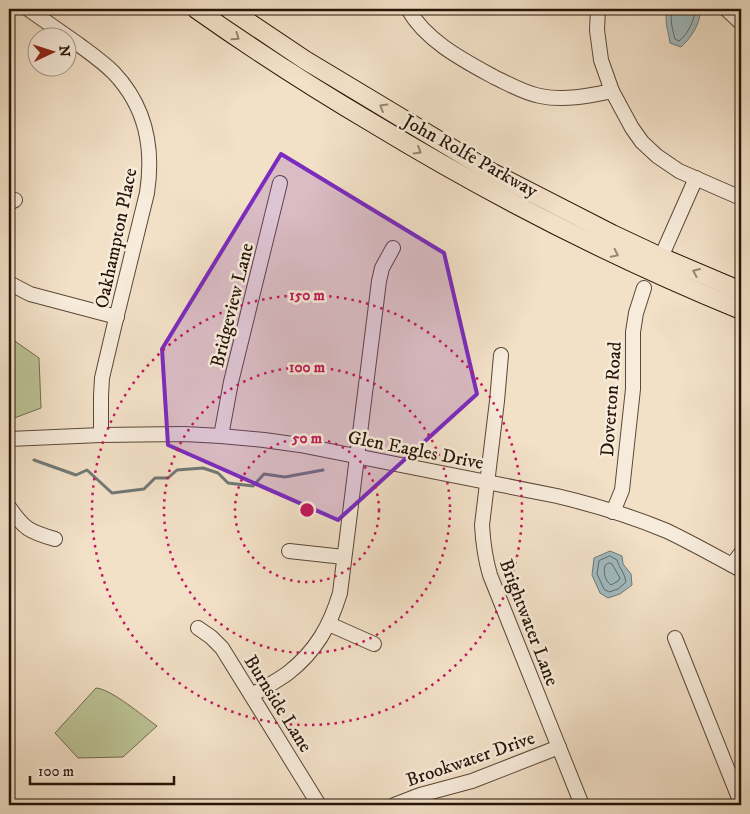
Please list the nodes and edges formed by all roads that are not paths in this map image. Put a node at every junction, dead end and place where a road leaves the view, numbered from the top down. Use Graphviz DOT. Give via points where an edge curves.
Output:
graph roads {
  1 [pos="28,9"];
  2 [pos="196,9"];
  3 [pos="229,9"];
  4 [pos="408,9"];
  5 [pos="598,9"];
  6 [pos="726,9"];
  7 [pos="741,23"];
  8 [pos="612,91"];
  9 [pos="696,178"];
  10 [pos="280,184"];
  11 [pos="741,198"];
  12 [pos="393,248"];
  13 [pos="658,264"];
  14 [pos="9,283"];
  15 [pos="644,288"];
  16 [pos="741,291"];
  17 [pos="741,310"];
  18 [pos="117,317"];
  19 [pos="501,355"];
  20 [pos="101,436"];
  21 [pos="221,436"];
  22 [pos="9,439"];
  23 [pos="357,457"];
  24 [pos="488,482"];
  25 [pos="9,507"];
  26 [pos="613,512"];
  27 [pos="55,539"];
  28 [pos="288,551"];
  29 [pos="741,553"];
  30 [pos="344,557"];
  31 [pos="737,568"];
  32 [pos="329,624"];
  33 [pos="198,628"];
  34 [pos="675,638"];
  35 [pos="374,644"];
  36 [pos="252,695"];
  37 [pos="559,747"];
  38 [pos="741,803"];
  39 [pos="320,805"];
  40 [pos="394,805"];
  41 [pos="582,805"];
  1 -- 18 [label="street, Oakhampton Place" via="113,72 141,115 150,148 150,176"];
  2 -- 13 [label="main road, John Rolfe Parkway, one-way" via="323,94 471,181 529,211"];
  13 -- 3 [label="main road, John Rolfe Parkway, one-way" via="612,234 493,173 305,60"];
  4 -- 8 [label="street" via="434,40 525,92 554,98 578,98"];
  5 -- 8 [label="street" via="598,43"];
  6 -- 7 [label="street"];
  8 -- 9 [label="street" via="642,142 679,171"];
  9 -- 11 [label="street"];
  9 -- 13 [label="street"];
  10 -- 21 [label="street, Bridgeview Lane" via="231,382"];
  12 -- 23 [label="street" via="379,281"];
  16 -- 13 [label="main road, John Rolfe Parkway, one-way"];
  13 -- 17 [label="main road, John Rolfe Parkway"];
  14 -- 18 [label="street" via="30,294"];
  15 -- 26 [label="street, Doverton Road" via="633,332 633,389 622,490"];
  18 -- 20 [label="street, Oakhampton Place" via="102,378"];
  19 -- 24 [label="street, Brightwater Lane"];
  20 -- 21 [label="street, Glen Eagles Drive"];
  20 -- 22 [label="street, Glen Eagles Drive"];
  21 -- 23 [label="street, Glen Eagles Drive" via="291,444"];
  23 -- 24 [label="street, Glen Eagles Drive"];
  23 -- 30 [label="street"];
  24 -- 26 [label="street, Glen Eagles Drive"];
  24 -- 37 [label="street, Brightwater Lane" via="482,541 490,575"];
  25 -- 27 [label="street" via="28,529"];
  26 -- 31 [label="street, Glen Eagles Drive" via="668,532"];
  28 -- 30 [label="street"];
  29 -- 31 [label="street"];
  30 -- 32 [label="street" via="340,593"];
  32 -- 35 [label="street"];
  32 -- 36 [label="street" via="306,656 288,673"];
  33 -- 36 [label="street, Burnside Lane" via="222,648"];
  34 -- 38 [label="street"];
  36 -- 39 [label="street, Burnside Lane"];
  37 -- 40 [label="street, Brookwater Drive" via="472,781"];
  37 -- 41 [label="street, Brightwater Lane"];
}
